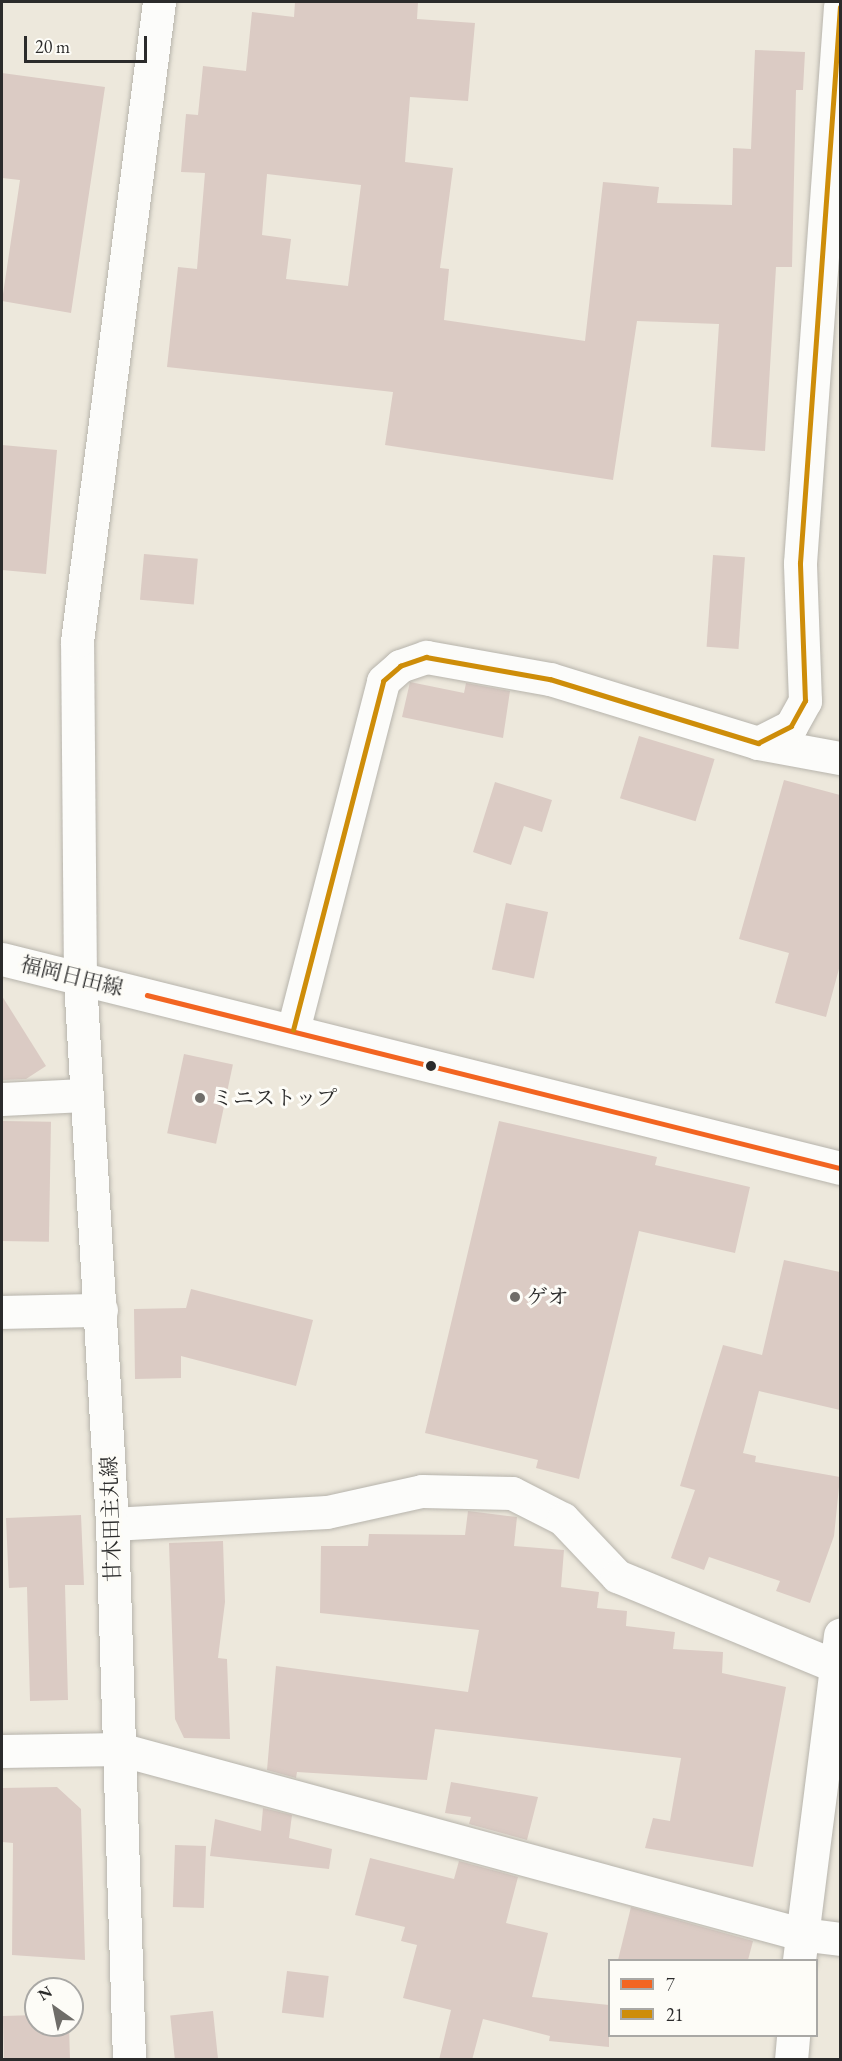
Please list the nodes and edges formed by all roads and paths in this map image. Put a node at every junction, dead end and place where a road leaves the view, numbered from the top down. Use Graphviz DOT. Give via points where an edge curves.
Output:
graph roads {
  1 [pos="159,2"];
  2 [pos="840,8"];
  3 [pos="758,742"];
  4 [pos="840,758"];
  5 [pos="2,959"];
  6 [pos="80,980"];
  7 [pos="293,1030"];
  8 [pos="84,1095"];
  9 [pos="2,1098"];
  10 [pos="840,1168"];
  11 [pos="101,1310"];
  12 [pos="2,1312"];
  13 [pos="112,1524"];
  14 [pos="838,1651"];
  15 [pos="119,1749"];
  16 [pos="2,1751"];
  17 [pos="840,1939"];
  18 [pos="800,1947"];
  19 [pos="793,2037"];
  20 [pos="129,2060"];
  21 [pos="792,2060"];
  1 -- 6 [label="street, 甘木田主丸線" via="77,641"];
  2 -- 3 [label="street" via="800,563 805,701 791,726"];
  3 -- 4 [label="street"];
  3 -- 7 [label="street" via="550,679 426,657 400,666 383,681"];
  5 -- 6 [label="street, 福岡日田線"];
  6 -- 7 [label="street, 福岡日田線"];
  6 -- 8 [label="street, 甘木田主丸線"];
  7 -- 10 [label="street, 福岡日田線"];
  8 -- 9 [label="street"];
  8 -- 11 [label="street, 甘木田主丸線"];
  11 -- 12 [label="street"];
  11 -- 13 [label="street, 甘木田主丸線"];
  13 -- 14 [label="street" via="327,1512 422,1491 512,1493 563,1519 617,1576"];
  13 -- 15 [label="street, 甘木田主丸線"];
  14 -- 18 [label="street"];
  15 -- 16 [label="street"];
  15 -- 18 [label="street"];
  15 -- 20 [label="street, 甘木田主丸線"];
  17 -- 18 [label="street"];
  19 -- 21 [label="street"];
}
